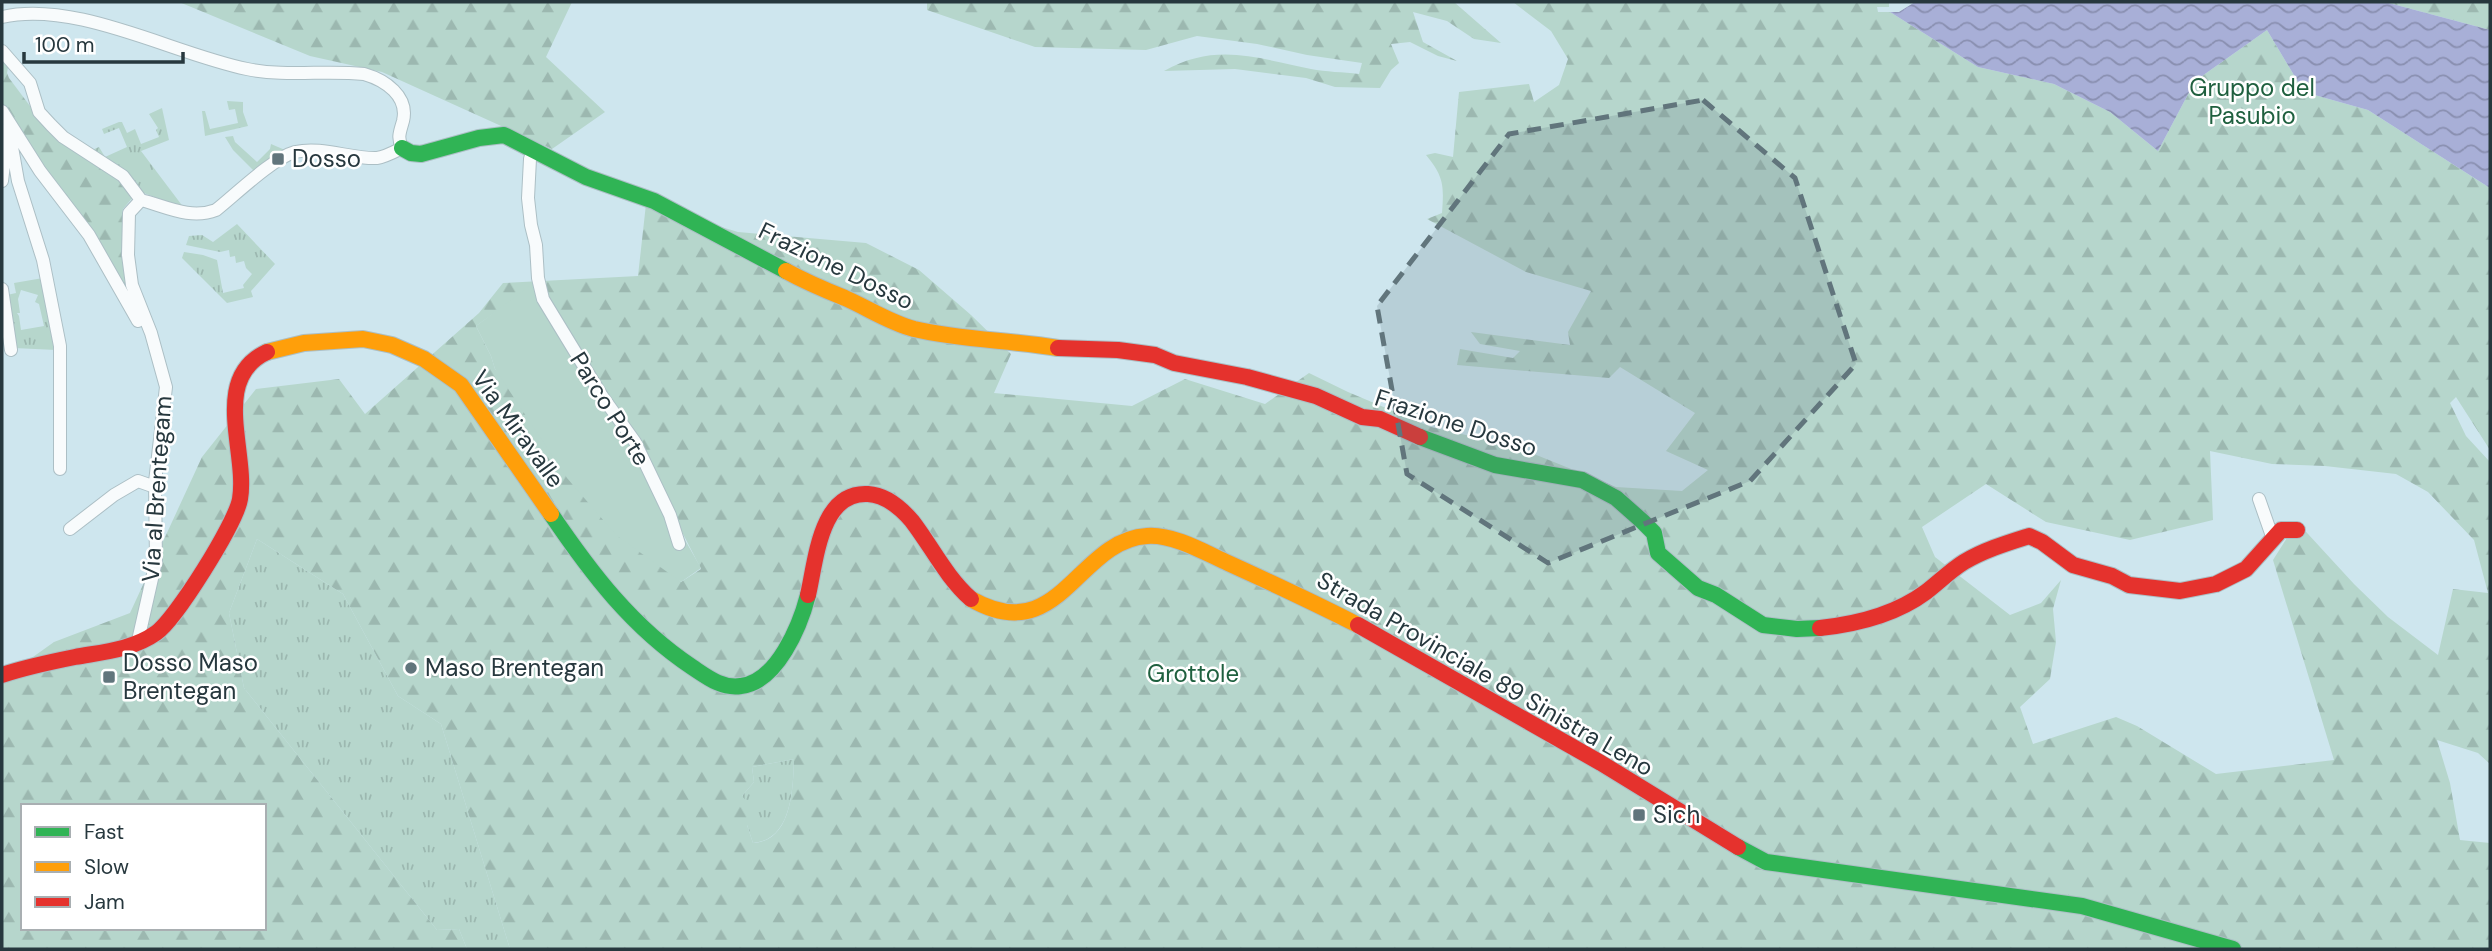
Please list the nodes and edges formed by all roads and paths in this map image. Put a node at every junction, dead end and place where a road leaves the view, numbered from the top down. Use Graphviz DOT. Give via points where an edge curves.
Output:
graph roads {
  1 [pos="2,17"];
  2 [pos="2,51"];
  3 [pos="2,111"];
  4 [pos="2,131"];
  5 [pos="402,148"];
  6 [pos="536,151"];
  7 [pos="2,181"];
  8 [pos="141,200"];
  9 [pos="2,289"];
  10 [pos="151,333"];
  11 [pos="11,350"];
  12 [pos="60,469"];
  13 [pos="155,487"];
  14 [pos="2259,499"];
  15 [pos="70,529"];
  16 [pos="2297,530"];
  17 [pos="2273,539"];
  18 [pos="679,544"];
  19 [pos="626,616"];
  20 [pos="137,645"];
  21 [pos="2,675"];
  22 [pos="2233,949"];
  1 -- 5 [label="street" via="31,9 78,12 249,70 346,72 377,78 405,107 398,139"];
  2 -- 8 [label="street" via="30,83 39,112 51,125 123,176"];
  3 -- 10 [label="street, Via al Brentegam" via="89,235 141,326"];
  4 -- 7 [label="street" via="6,149"];
  4 -- 12 [label="street" via="12,147 43,260 60,346"];
  5 -- 6 [label="street" via="421,154 495,135 511,137"];
  5 -- 8 [label="street" via="378,158 296,152 208,213 183,213"];
  6 -- 17 [label="street, Frazione Dosso" via="586,177 654,201 808,283 911,328 1064,349 1155,355 1316,396 1495,464 1582,480 1616,498 1642,521 1654,533 1658,553 1698,588 1763,625 1817,628 1884,615 1923,594 1964,562 2029,536 2073,565 2129,585 2180,591 2216,584 2246,569"];
  6 -- 18 [label="street, Parco Porte" via="530,159 528,198 543,299 635,442"];
  8 -- 10 [label="street, Via al Brentegam" via="129,213 128,255 132,285"];
  9 -- 11 [label="street"];
  10 -- 13 [label="street, Via al Brentegam" via="166,387"];
  13 -- 15 [label="street" via="138,481 127,486"];
  13 -- 20 [label="street, Via al Brentegam" via="156,561"];
  14 -- 17 [label="street"];
  16 -- 17 [label="street, Frazione Dosso" via="2281,530"];
  19 -- 20 [label="street, Via Miravalle" via="461,384 416,354 358,339 272,348 241,377 234,409 242,501 176,613"];
  19 -- 22 [label="street, Strada Provinciale 89 Sinistra Leno" via="668,653 717,683 738,687 761,680 779,657 806,601 827,522 835,506 849,495 880,494 900,508 961,590 974,602 1004,611 1045,605 1120,543 1146,536 1179,543 1347,617 1624,777 1728,844 1766,862 2082,906"];
  20 -- 21 [label="street, Via Miravalle"];
}
